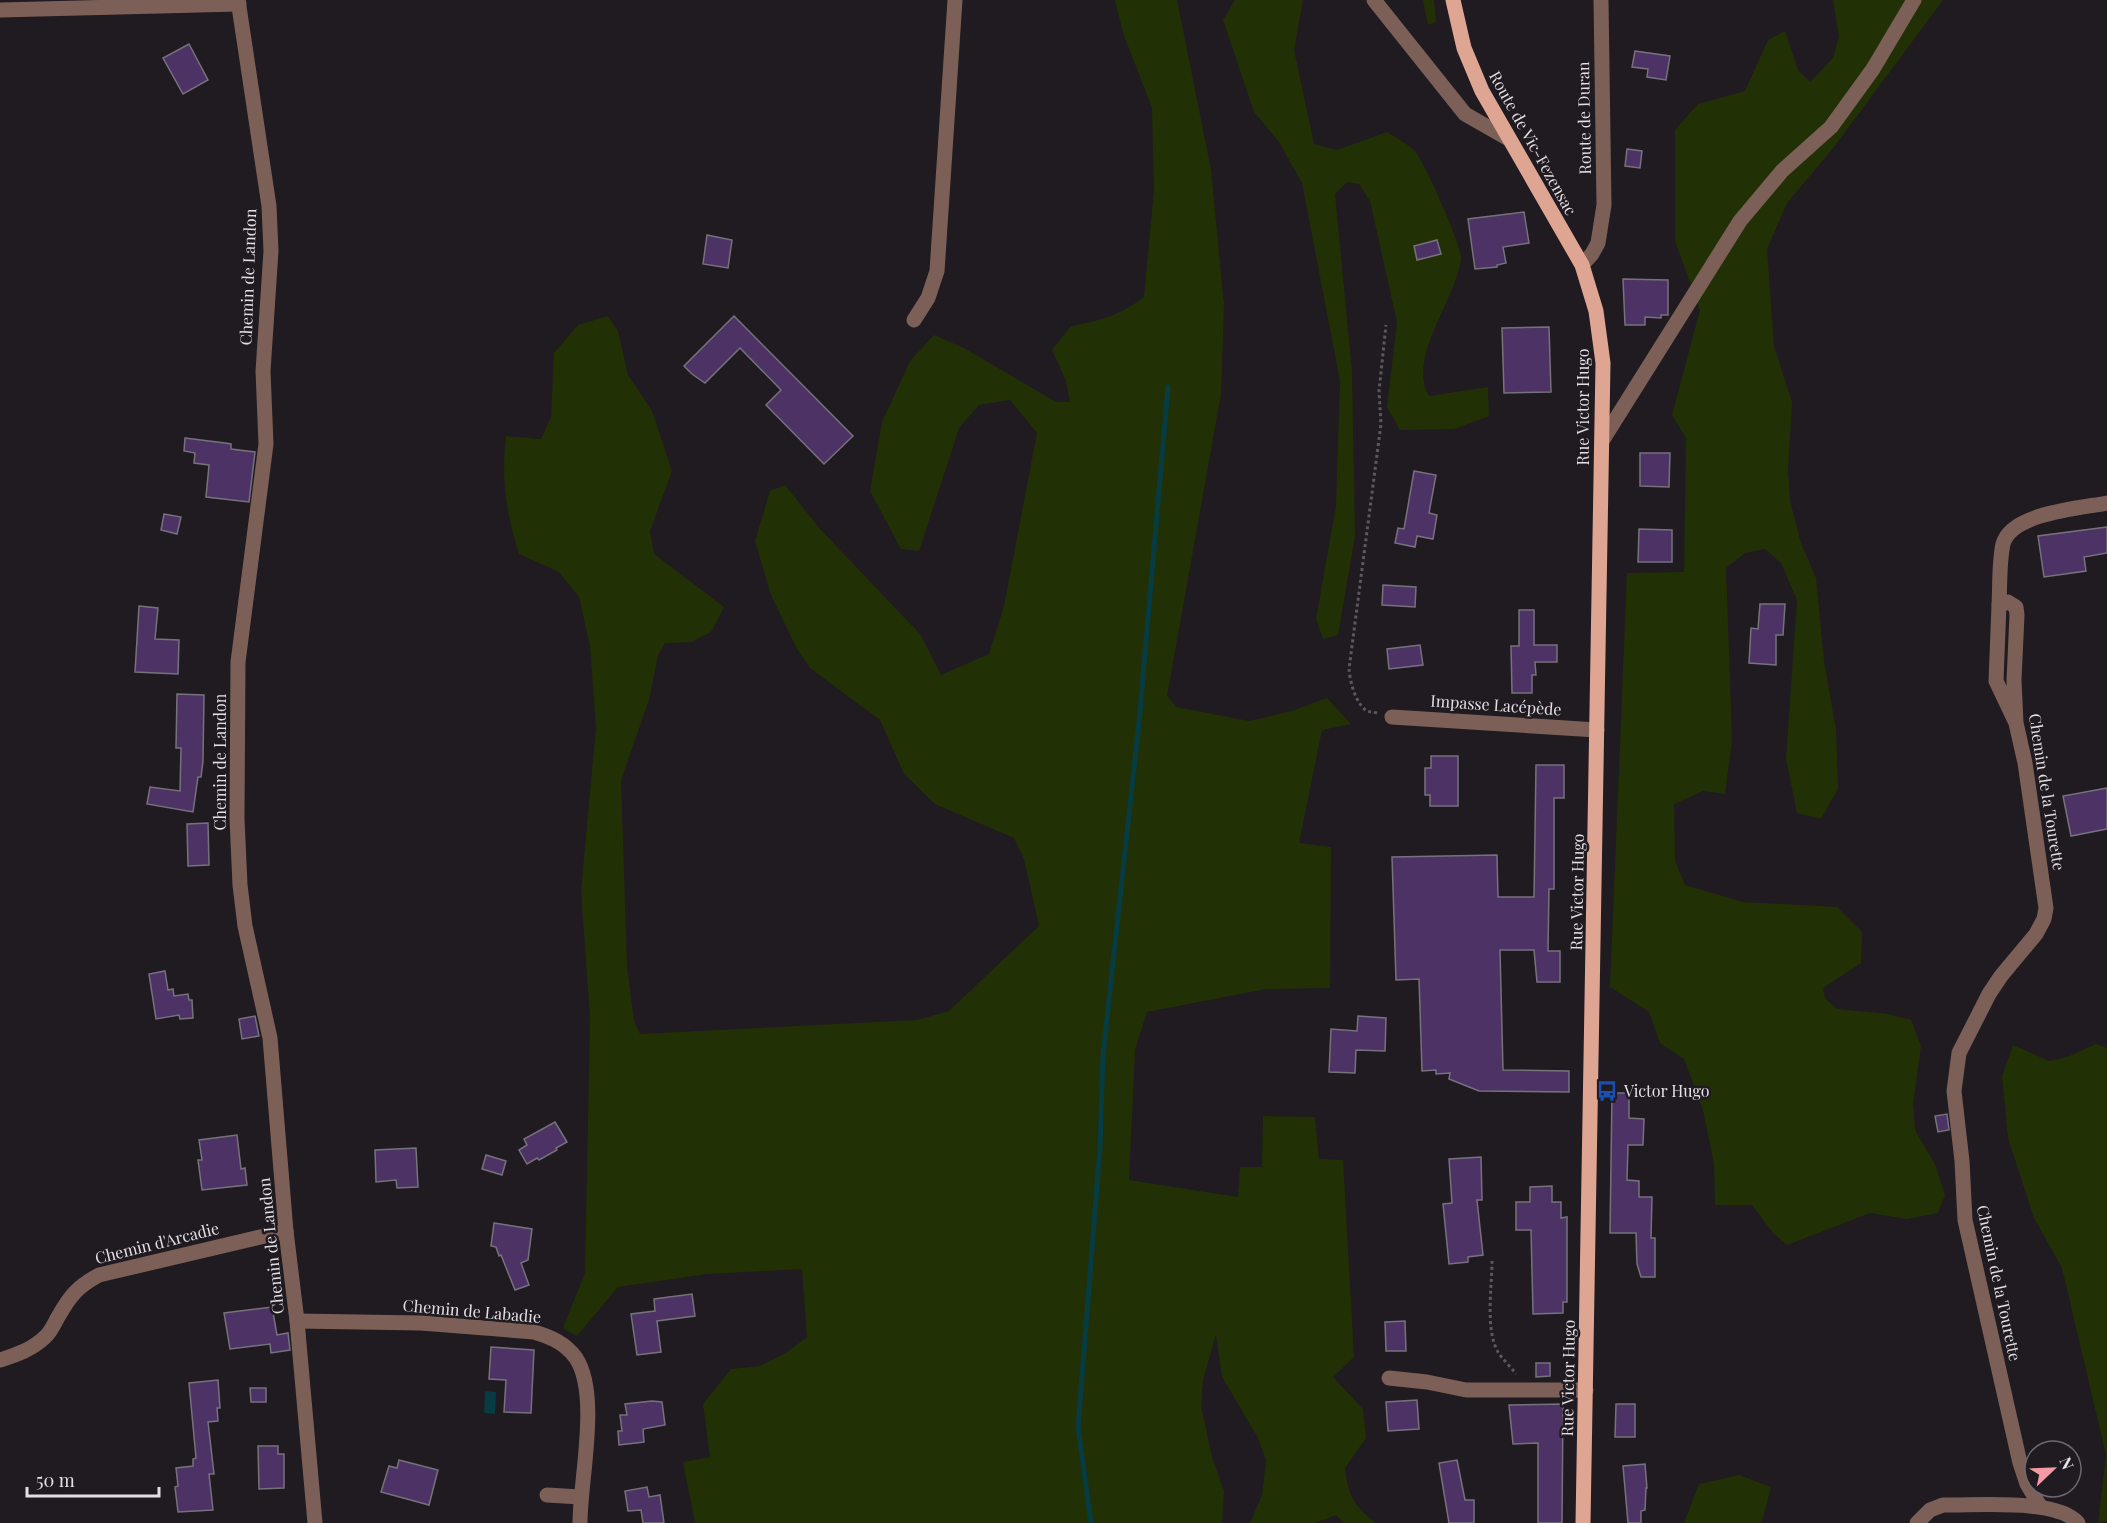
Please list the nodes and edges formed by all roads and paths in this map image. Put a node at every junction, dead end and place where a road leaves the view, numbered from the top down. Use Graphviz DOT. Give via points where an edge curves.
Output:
graph roads {
  1 [pos="955,0"];
  2 [pos="1374,0"];
  3 [pos="1453,0"];
  4 [pos="1914,0"];
  5 [pos="239,2"];
  6 [pos="1598,4"];
  7 [pos="0,10"];
  8 [pos="1507,138"];
  9 [pos="1582,265"];
  10 [pos="914,320"];
  11 [pos="1386,325"];
  12 [pos="1602,441"];
  13 [pos="2107,503"];
  14 [pos="1999,605"];
  15 [pos="1392,717"];
  16 [pos="2016,723"];
  17 [pos="1597,730"];
  18 [pos="286,1231"];
  19 [pos="1492,1261"];
  20 [pos="297,1321"];
  21 [pos="0,1360"];
  22 [pos="1389,1378"];
  23 [pos="1529,1390"];
  24 [pos="1586,1390"];
  25 [pos="548,1495"];
  26 [pos="580,1497"];
  27 [pos="2040,1506"];
  28 [pos="315,1523"];
  29 [pos="580,1523"];
  30 [pos="1583,1523"];
  31 [pos="1917,1523"];
  32 [pos="2078,1523"];
  1 -- 10 [label="street" via="937,271 928,298"];
  2 -- 8 [label="street" via="1465,114"];
  3 -- 8 [label="main road, Route de Vic-Fezensac" via="1464,48"];
  4 -- 12 [label="street" via="1873,69 1831,127 1782,171 1740,221"];
  5 -- 7 [label="street"];
  5 -- 18 [label="street, Chemin de Landon" via="270,206 271,251 262,371 266,444 238,662 237,819 246,926 270,1038"];
  6 -- 9 [label="street, Route de Duran" via="1604,206 1598,243"];
  8 -- 9 [label="main road, Route de Vic-Fezensac"];
  9 -- 12 [label="main road, Rue Victor Hugo" via="1596,311 1603,363"];
  11 -- 15 [label="path" via="1379,391 1381,424 1349,669 1350,682 1367,711"];
  12 -- 17 [label="main road, Rue Victor Hugo"];
  13 -- 14 [label="street" via="2042,514 2012,531 2003,542"];
  14 -- 16 [label="street" via="1996,681"];
  14 -- 16 [label="street, Chemin de la Tourette" via="2013,603 2017,615"];
  15 -- 17 [label="street, Impasse Lacépède"];
  16 -- 27 [label="street, Chemin de la Tourette" via="2046,908 2036,934 1989,994 1959,1053 1954,1090 1965,1220 2020,1463"];
  17 -- 24 [label="main road, Rue Victor Hugo"];
  18 -- 20 [label="street, Chemin de Landon"];
  18 -- 21 [label="street, Chemin d'Arcadie" via="99,1275 69,1297 47,1335 35,1345"];
  19 -- 23 [label="path" via="1492,1334 1497,1351"];
  20 -- 26 [label="street, Chemin de Labadie" via="422,1323 534,1332 552,1337 576,1358 586,1386 588,1430"];
  20 -- 28 [label="street, Chemin de Landon"];
  22 -- 23 [label="street" via="1466,1390"];
  23 -- 24 [label="street"];
  24 -- 30 [label="main road, Rue Victor Hugo"];
  25 -- 26 [label="street"];
  26 -- 29 [label="street, Chemin de Labadie"];
  27 -- 31 [label="street" via="1943,1505 1930,1510"];
  27 -- 32 [label="street" via="2066,1514"];
}
